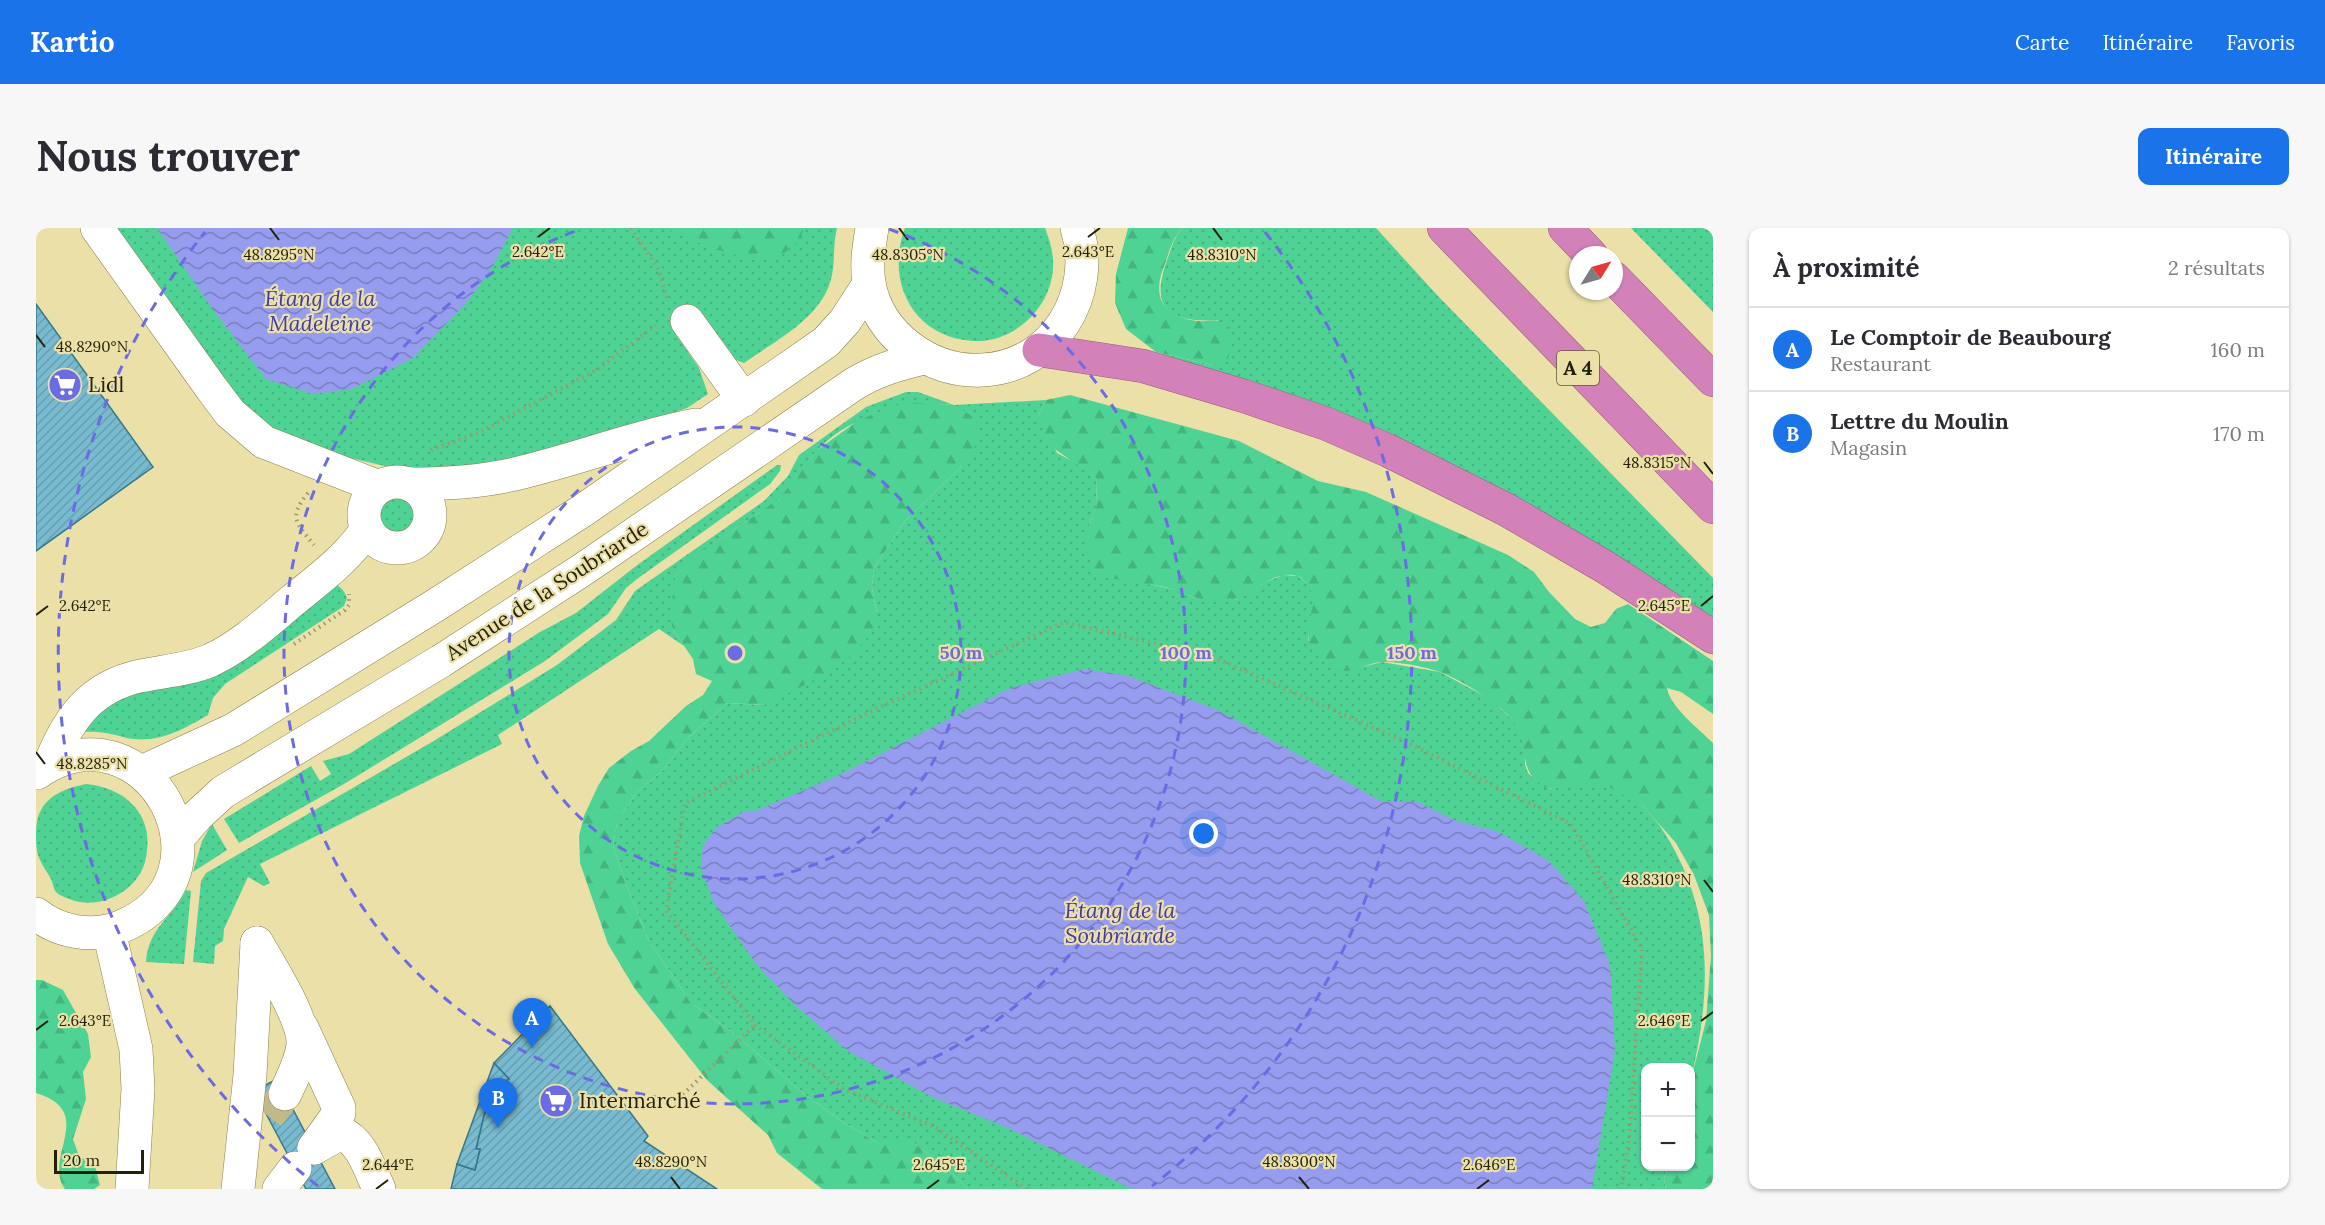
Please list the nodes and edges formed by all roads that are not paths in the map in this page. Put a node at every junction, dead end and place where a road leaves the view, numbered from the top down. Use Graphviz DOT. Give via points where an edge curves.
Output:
graph roads {
  1 [pos="97,228"];
  2 [pos="872,228"];
  3 [pos="1444,228"];
  4 [pos="1565,228"];
  5 [pos="1083,233"];
  6 [pos="1582,246"];
  7 [pos="869,284"];
  8 [pos="1623,287"];
  9 [pos="671,313"];
  10 [pos="1038,350"];
  11 [pos="924,358"];
  12 [pos="1713,380"];
  13 [pos="744,400"];
  14 [pos="712,422"];
  15 [pos="394,486"];
  16 [pos="1713,507"];
  17 [pos="368,529"];
  18 [pos="1713,637"];
  19 [pos="43,769"];
  20 [pos="142,772"];
  21 [pos="178,838"];
  22 [pos="37,916"];
  23 [pos="109,931"];
  24 [pos="296,1016"];
  25 [pos="243,1150"];
  26 [pos="296,1168"];
  27 [pos="132,1189"];
  28 [pos="238,1189"];
  29 [pos="379,1189"];
  1 -- 15 [label="street" via="212,390 244,427 264,442"];
  2 -- 7 [label="street" via="867,256"];
  3 -- 16 [label="highway, A 4"];
  4 -- 6 [label="highway"];
  5 -- 10 [label="street" via="1083,274 1076,303 1060,329"];
  7 -- 11 [label="street" via="880,314 899,339"];
  7 -- 13 [label="street" via="826,342"];
  8 -- 12 [label="highway"];
  9 -- 13 [label="street"];
  10 -- 11 [label="street" via="1012,364 983,370 953,368"];
  10 -- 18 [label="highway" via="1143,366 1244,396 1389,450 1605,567"];
  11 -- 21 [label="street, Avenue de la Soubriarde" via="873,372 854,384 592,563 223,792"];
  13 -- 14 [label="street"];
  14 -- 15 [label="street" via="665,431 522,473 476,481"];
  14 -- 20 [label="street" via="573,518 243,724"];
  15 -- 17 [label="street" via="367,501"];
  15 -- 17 [label="street" via="425,497 430,518 422,537 403,547 392,547 382,544"];
  17 -- 19 [label="street" via="332,568 228,650 192,667 124,680 101,691 70,721"];
  19 -- 20 [label="street" via="68,758 88,755 107,757"];
  20 -- 21 [label="street" via="173,813"];
  21 -- 23 [label="street" via="177,863 168,887 153,907 133,922"];
  22 -- 23 [label="street" via="72,931"];
  23 -- 27 [label="street" via="136,1049 138,1089"];
  24 -- 25 [label="street" via="303,1042 301,1059 276,1105"];
  24 -- 25 [label="street" via="257,943"];
  24 -- 26 [label="street" via="339,1108"];
  25 -- 28 [label="street"];
  26 -- 29 [label="street" via="341,1133 357,1144"];
}
